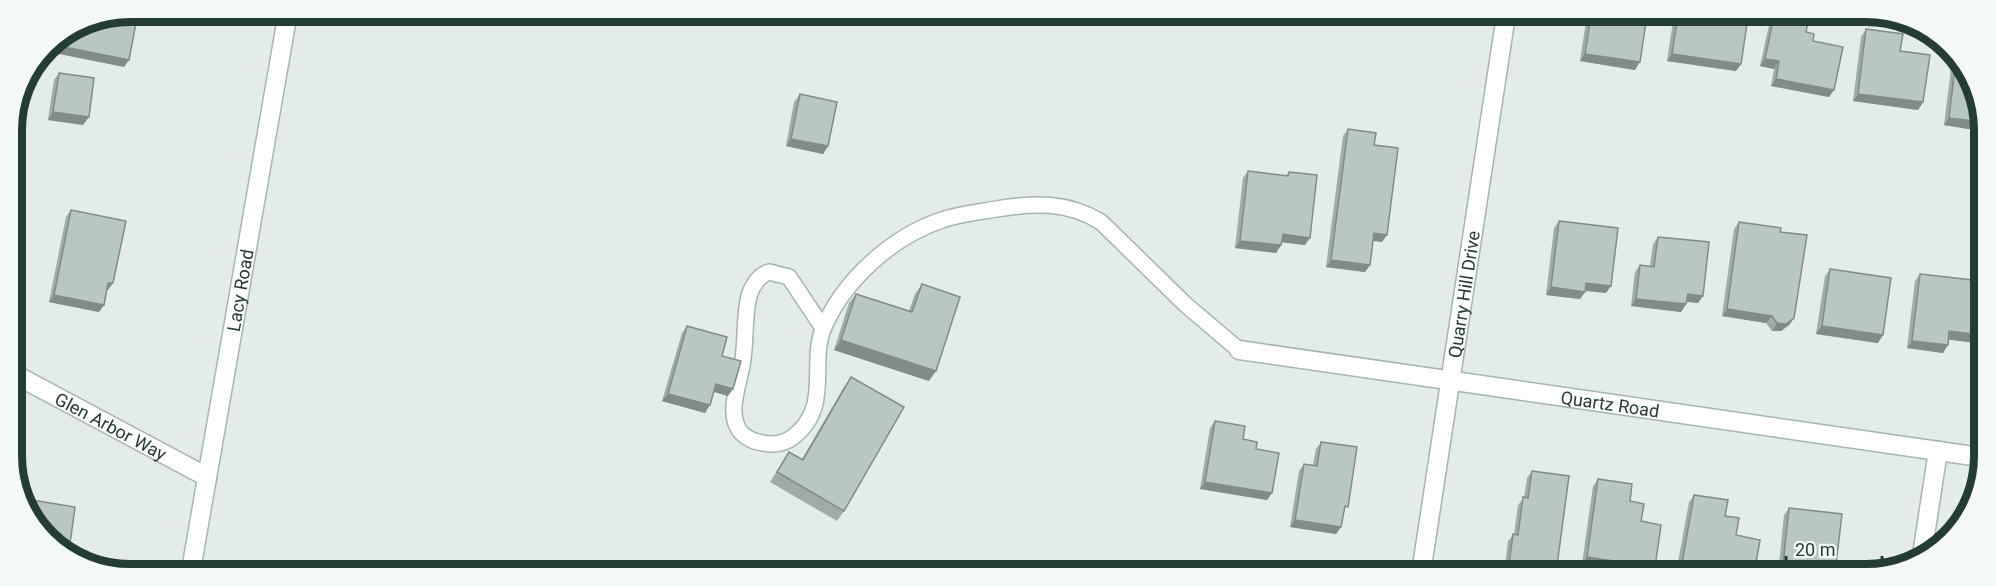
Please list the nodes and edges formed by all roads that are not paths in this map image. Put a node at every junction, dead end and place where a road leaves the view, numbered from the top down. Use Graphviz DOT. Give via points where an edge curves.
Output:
graph roads {
  1 [pos="1505,22"];
  2 [pos="286,23"];
  3 [pos="823,328"];
  4 [pos="1239,350"];
  5 [pos="22,378"];
  6 [pos="1450,380"];
  7 [pos="1938,451"];
  8 [pos="1974,456"];
  9 [pos="207,477"];
  10 [pos="1923,546"];
  11 [pos="1422,563"];
  12 [pos="192,564"];
  1 -- 6 [label="street, Quarry Hill Drive"];
  2 -- 9 [label="street, Lacy Road"];
  3 -- 3 [label="lane" via="819,341 819,390 802,426 786,441 776,444 748,438 736,426 735,402 750,294 757,280 769,272 789,277"];
  3 -- 4 [label="lane" via="850,284 906,237 943,219 1045,204 1086,213 1101,222 1186,305"];
  4 -- 6 [label="street, Quartz Road"];
  5 -- 9 [label="street, Glen Arbor Way"];
  6 -- 7 [label="street, Quartz Road"];
  6 -- 11 [label="street, Quarry Hill Drive"];
  7 -- 8 [label="street, Quartz Road"];
  7 -- 10 [label="street"];
  9 -- 12 [label="street, Lacy Road"];
}
